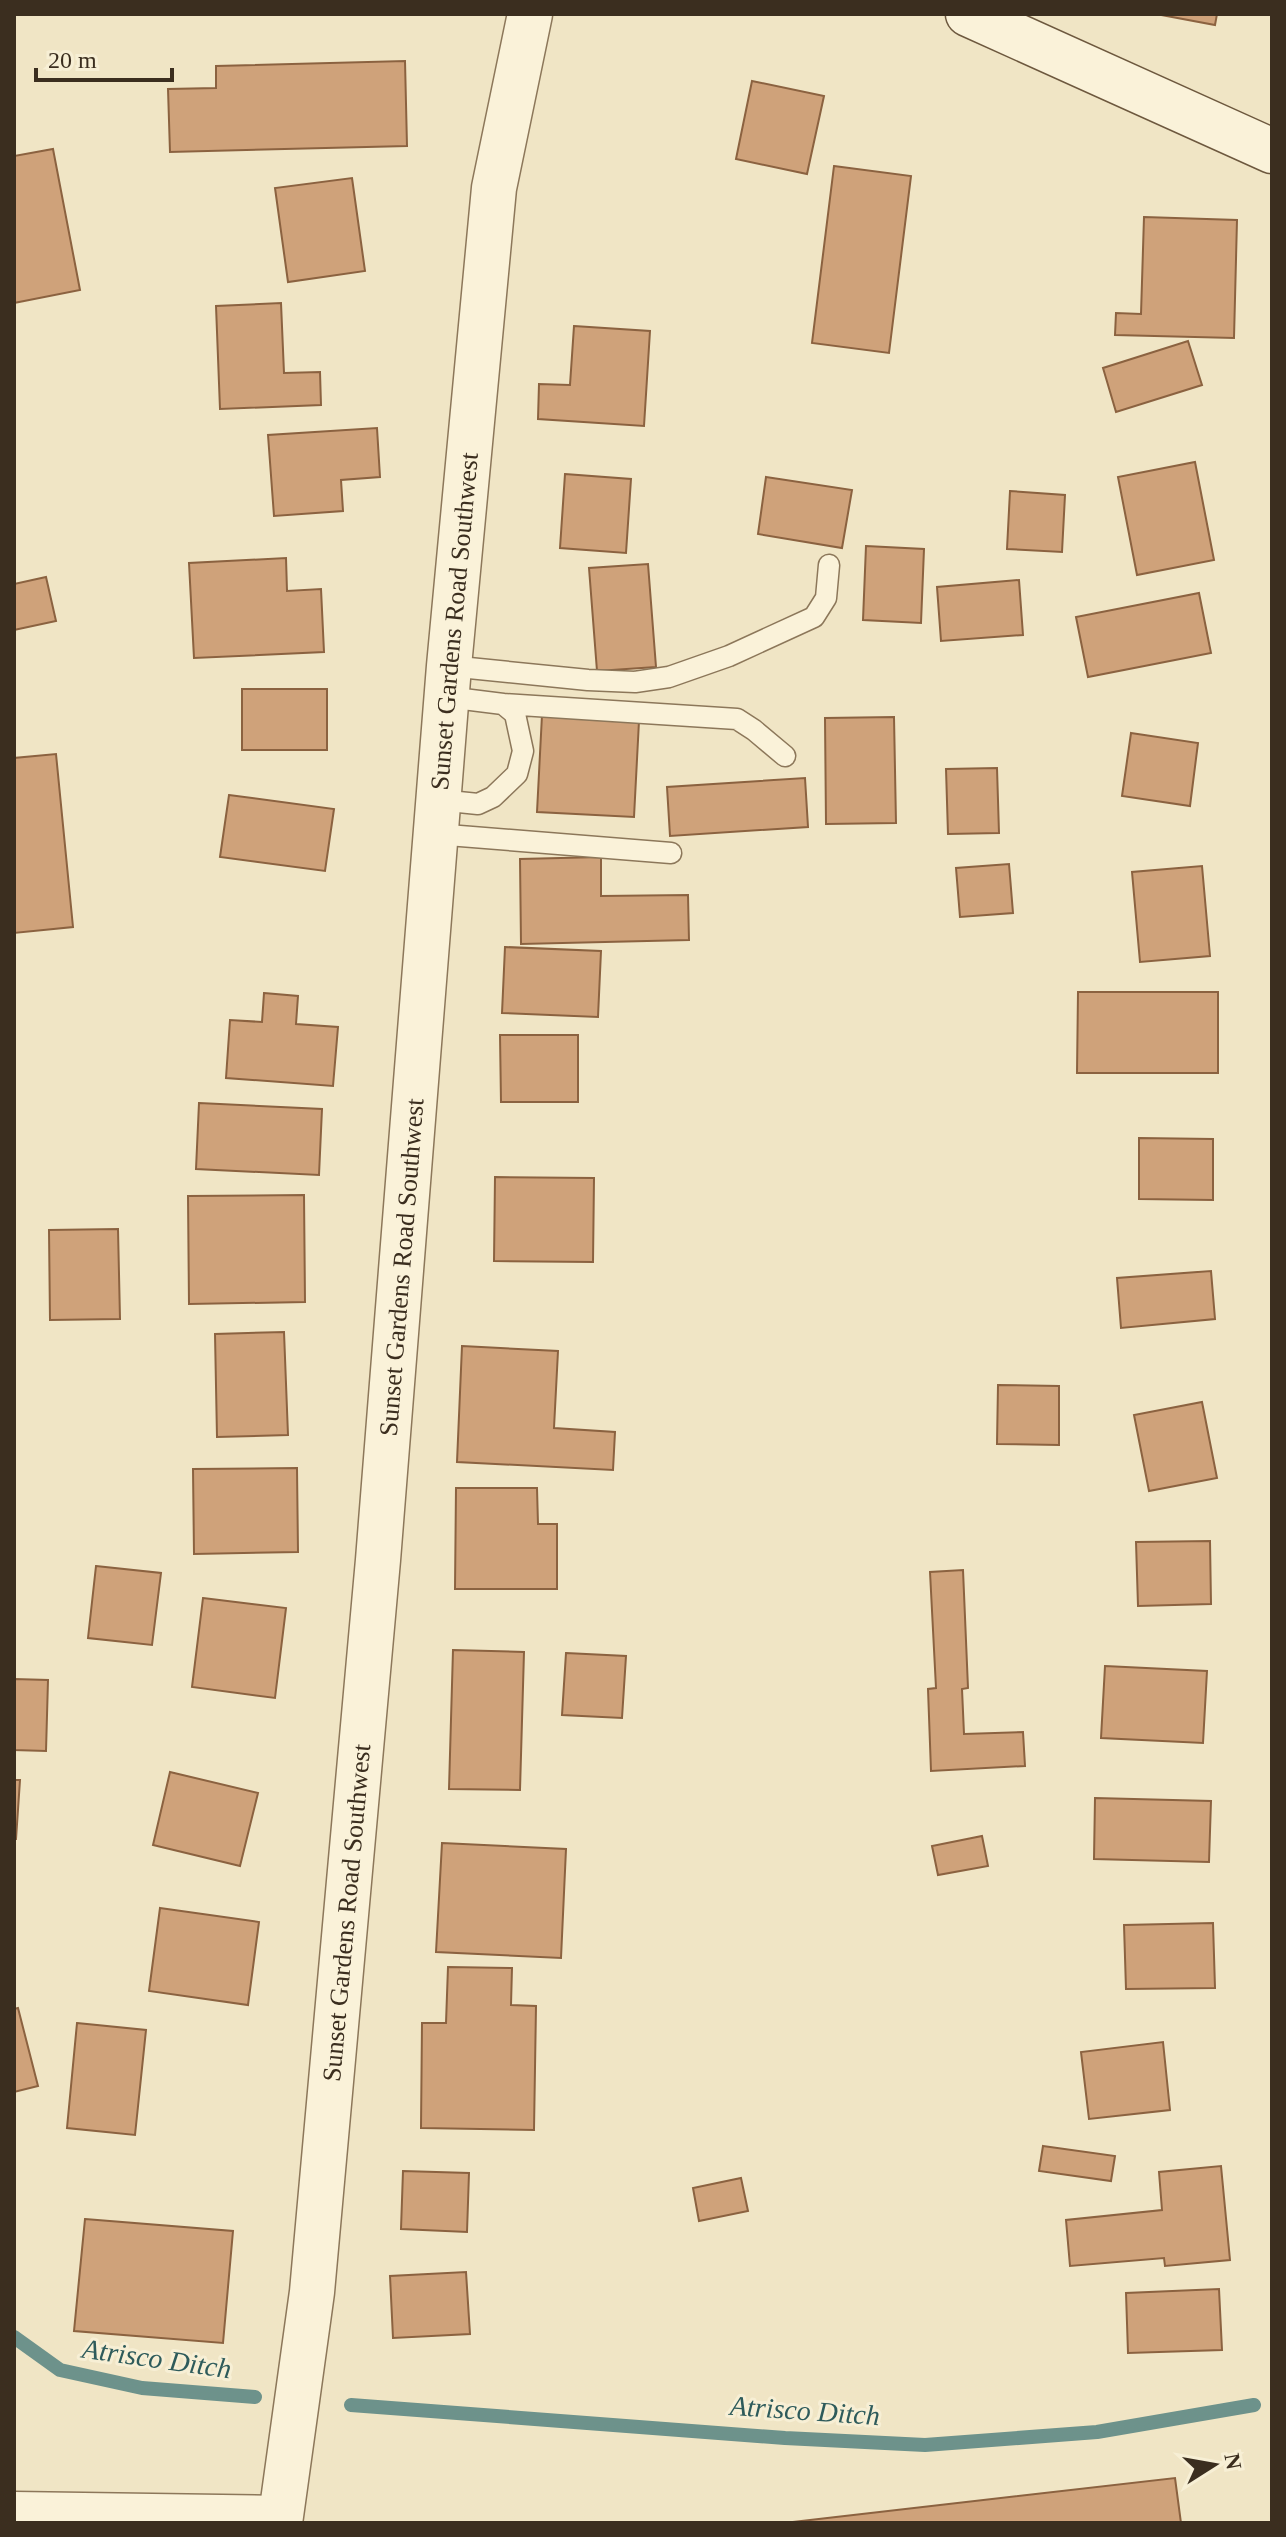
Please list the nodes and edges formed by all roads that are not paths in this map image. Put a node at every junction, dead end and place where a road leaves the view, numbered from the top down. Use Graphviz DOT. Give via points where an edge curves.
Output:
graph roads {
  1 [pos="530,14"];
  2 [pos="968,14"];
  3 [pos="1272,151"];
  4 [pos="829,565"];
  5 [pos="448,682"];
  6 [pos="503,704"];
  7 [pos="785,756"];
  8 [pos="437,817"];
  9 [pos="671,853"];
  10 [pos="282,2510"];
  11 [pos="14,2512"];
  1 -- 5 [label="street, Sunset Gardens Road Southwest" via="494,188"];
  2 -- 3 [label="street"];
  4 -- 5 [label="lane" via="826,598 814,617 669,677 635,682"];
  5 -- 6 [label="lane"];
  5 -- 8 [label="street, Sunset Gardens Road Southwest"];
  6 -- 7 [label="lane" via="737,719"];
  6 -- 8 [label="lane" via="515,714 520,730 523,751 517,774 478,804"];
  8 -- 9 [label="lane"];
  8 -- 10 [label="street, Sunset Gardens Road Southwest" via="312,2292"];
  10 -- 11 [label="street"];
}
